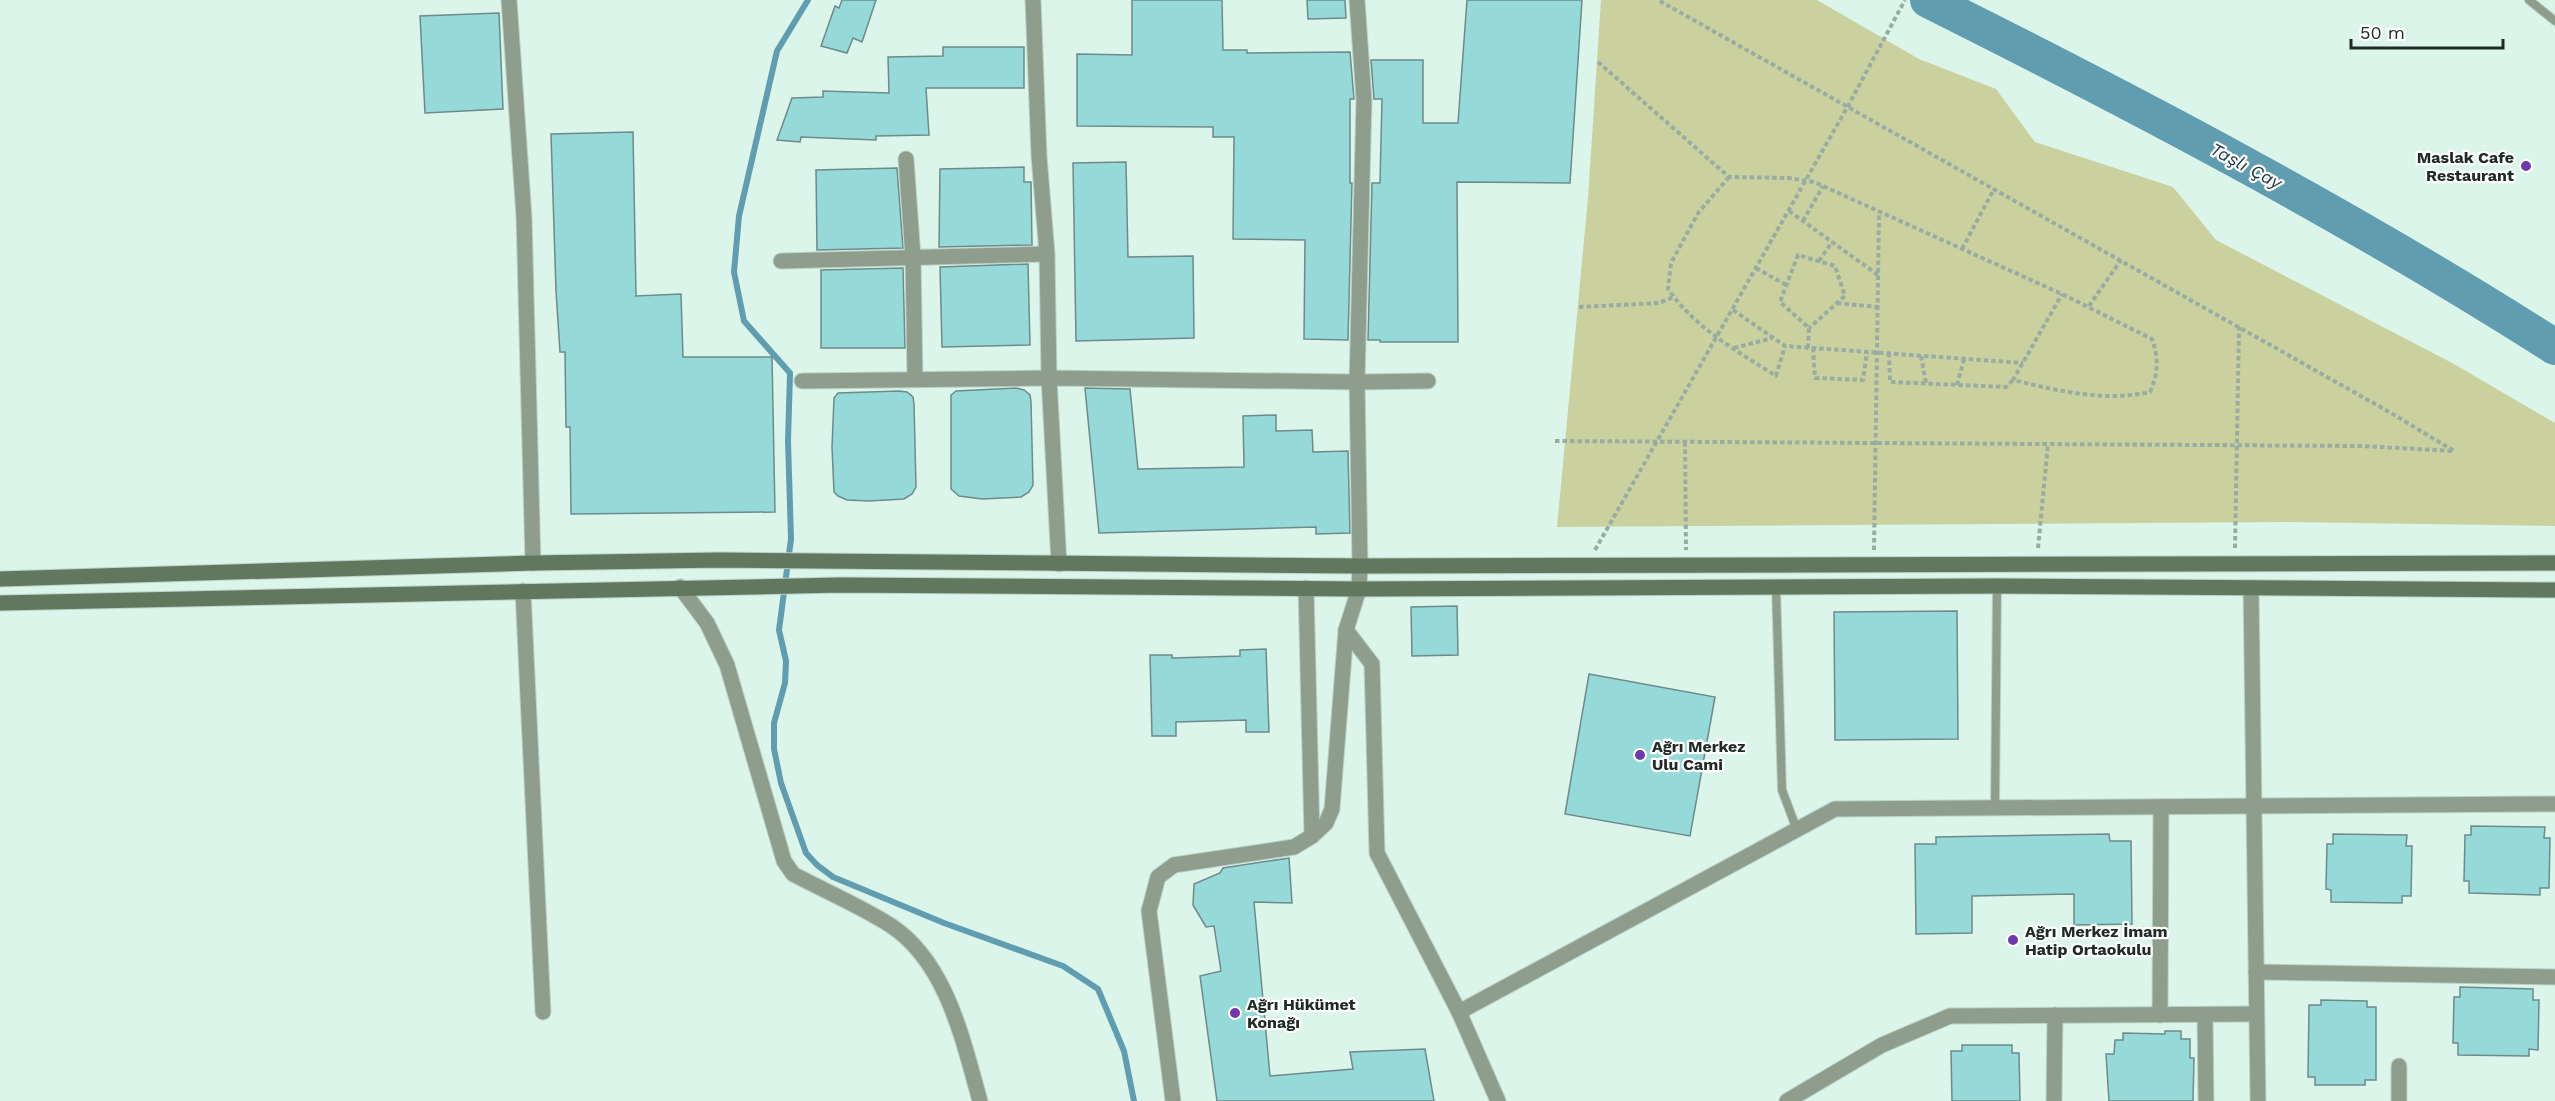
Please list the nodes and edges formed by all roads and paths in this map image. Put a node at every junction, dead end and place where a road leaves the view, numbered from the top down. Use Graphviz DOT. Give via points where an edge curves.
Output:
graph roads {
  1 [pos="509,0"];
  2 [pos="1033,0"];
  3 [pos="1358,0"];
  4 [pos="1658,0"];
  5 [pos="1905,0"];
  6 [pos="2529,0"];
  7 [pos="2555,21"];
  8 [pos="1598,62"];
  9 [pos="1848,106"];
  10 [pos="906,159"];
  11 [pos="1729,177"];
  12 [pos="1806,181"];
  13 [pos="1823,186"];
  14 [pos="1994,189"];
  15 [pos="1789,211"];
  16 [pos="1879,212"];
  17 [pos="1803,222"];
  18 [pos="1832,242"];
  19 [pos="1962,249"];
  20 [pos="1047,254"];
  21 [pos="913,257"];
  22 [pos="2121,260"];
  23 [pos="781,261"];
  24 [pos="1819,262"];
  25 [pos="1756,268"];
  26 [pos="1878,275"];
  27 [pos="1786,285"];
  28 [pos="2062,294"];
  29 [pos="1674,297"];
  30 [pos="1837,303"];
  31 [pos="2089,306"];
  32 [pos="1579,307"];
  33 [pos="1878,307"];
  34 [pos="1732,310"];
  35 [pos="2239,327"];
  36 [pos="1809,328"];
  37 [pos="1717,338"];
  38 [pos="1772,338"];
  39 [pos="1785,346"];
  40 [pos="1733,348"];
  41 [pos="1810,348"];
  42 [pos="1867,352"];
  43 [pos="1877,353"];
  44 [pos="1889,353"];
  45 [pos="1921,356"];
  46 [pos="1964,359"];
  47 [pos="2023,363"];
  48 [pos="1049,378"];
  49 [pos="915,379"];
  50 [pos="2013,380"];
  51 [pos="802,381"];
  52 [pos="1428,381"];
  53 [pos="1357,382"];
  54 [pos="1926,383"];
  55 [pos="1958,385"];
  56 [pos="1555,441"];
  57 [pos="1657,442"];
  58 [pos="1685,442"];
  59 [pos="1875,444"];
  60 [pos="2048,444"];
  61 [pos="2236,446"];
  62 [pos="533,563"];
  63 [pos="2555,563"];
  64 [pos="1059,564"];
  65 [pos="2036,564"];
  66 [pos="2234,564"];
  67 [pos="1874,565"];
  68 [pos="1360,566"];
  69 [pos="1585,566"];
  70 [pos="1686,566"];
  71 [pos="0,579"];
  72 [pos="1997,586"];
  73 [pos="680,587"];
  74 [pos="1776,587"];
  75 [pos="1306,588"];
  76 [pos="2251,588"];
  77 [pos="1359,589"];
  78 [pos="2555,590"];
  79 [pos="523,591"];
  80 [pos="0,603"];
  81 [pos="1346,630"];
  82 [pos="2555,804"];
  83 [pos="2254,806"];
  84 [pos="2161,807"];
  85 [pos="1995,808"];
  86 [pos="1797,830"];
  87 [pos="1312,836"];
  88 [pos="2256,972"];
  89 [pos="2555,977"];
  90 [pos="543,1012"];
  91 [pos="1459,1012"];
  92 [pos="2256,1014"];
  93 [pos="2055,1015"];
  94 [pos="2160,1015"];
  95 [pos="2205,1015"];
  96 [pos="2399,1066"];
  97 [pos="980,1101"];
  98 [pos="1173,1101"];
  99 [pos="1498,1101"];
  100 [pos="1787,1101"];
  101 [pos="2054,1101"];
  102 [pos="2206,1101"];
  103 [pos="2258,1101"];
  104 [pos="2399,1101"];
  1 -- 62 [label="street" via="524,218"];
  2 -- 20 [label="street"];
  3 -- 53 [label="street" via="1364,100"];
  4 -- 9 [label="path"];
  5 -- 9 [label="path"];
  6 -- 7 [label="lane"];
  8 -- 11 [label="path"];
  9 -- 12 [label="path"];
  9 -- 14 [label="path"];
  10 -- 21 [label="street"];
  11 -- 12 [label="path"];
  11 -- 29 [label="path" via="1698,213 1671,263 1668,289"];
  12 -- 13 [label="path"];
  12 -- 15 [label="path"];
  13 -- 16 [label="path"];
  13 -- 17 [label="path"];
  14 -- 19 [label="path"];
  14 -- 22 [label="path"];
  15 -- 17 [label="path"];
  15 -- 25 [label="path"];
  16 -- 19 [label="path"];
  16 -- 26 [label="path"];
  17 -- 18 [label="path"];
  18 -- 24 [label="path"];
  18 -- 26 [label="path"];
  19 -- 28 [label="path"];
  20 -- 21 [label="street"];
  20 -- 48 [label="street"];
  21 -- 23 [label="street"];
  21 -- 49 [label="street"];
  22 -- 31 [label="path"];
  22 -- 35 [label="path"];
  24 -- 27 [label="path" via="1798,255"];
  24 -- 30 [label="path" via="1834,266 1845,296"];
  25 -- 27 [label="path"];
  25 -- 34 [label="path"];
  26 -- 33 [label="path"];
  27 -- 36 [label="path" via="1780,302"];
  28 -- 31 [label="path"];
  28 -- 47 [label="path"];
  29 -- 32 [label="path" via="1659,303"];
  29 -- 37 [label="path"];
  30 -- 33 [label="path"];
  30 -- 36 [label="path"];
  31 -- 50 [label="path" via="2152,339 2158,355 2156,380 2150,392 2094,396"];
  33 -- 43 [label="path"];
  34 -- 37 [label="path"];
  34 -- 38 [label="path"];
  35 -- 61 [label="path"];
  35 -- 61 [label="path" via="2454,451"];
  36 -- 41 [label="path"];
  37 -- 40 [label="path"];
  37 -- 57 [label="path"];
  38 -- 39 [label="path"];
  38 -- 40 [label="path"];
  39 -- 40 [label="path" via="1776,376"];
  39 -- 41 [label="path"];
  41 -- 42 [label="path"];
  41 -- 42 [label="path" via="1815,378 1863,380"];
  42 -- 43 [label="path"];
  43 -- 44 [label="path"];
  43 -- 59 [label="path"];
  44 -- 45 [label="path"];
  44 -- 54 [label="path" via="1890,382"];
  45 -- 46 [label="path"];
  45 -- 54 [label="path"];
  46 -- 47 [label="path"];
  46 -- 55 [label="path"];
  47 -- 50 [label="path"];
  48 -- 49 [label="street"];
  48 -- 53 [label="street"];
  48 -- 64 [label="street"];
  49 -- 51 [label="street"];
  50 -- 55 [label="path" via="2006,387"];
  52 -- 53 [label="street"];
  53 -- 68 [label="street"];
  54 -- 55 [label="path"];
  56 -- 57 [label="path"];
  57 -- 58 [label="path"];
  57 -- 69 [label="path"];
  58 -- 59 [label="path"];
  58 -- 70 [label="path"];
  59 -- 60 [label="path"];
  59 -- 67 [label="path"];
  60 -- 61 [label="path"];
  60 -- 65 [label="path"];
  61 -- 66 [label="path"];
  62 -- 64 [label="main road" via="835,560"];
  62 -- 71 [label="main road"];
  63 -- 66 [label="main road"];
  64 -- 68 [label="main road"];
  65 -- 66 [label="main road"];
  65 -- 67 [label="main road"];
  67 -- 70 [label="main road"];
  68 -- 69 [label="main road"];
  68 -- 77 [label="street"];
  69 -- 70 [label="main road"];
  72 -- 74 [label="main road"];
  72 -- 76 [label="main road"];
  72 -- 85 [label="lane"];
  73 -- 75 [label="main road"];
  73 -- 79 [label="main road"];
  73 -- 97 [label="street" via="707,623 727,665 784,861 793,874 891,926 910,942 935,973 954,1013"];
  74 -- 77 [label="main road"];
  74 -- 86 [label="lane" via="1782,790"];
  75 -- 77 [label="main road"];
  75 -- 87 [label="street"];
  76 -- 78 [label="main road"];
  76 -- 83 [label="street"];
  77 -- 81 [label="street"];
  79 -- 80 [label="main road"];
  79 -- 90 [label="street"];
  81 -- 87 [label="street" via="1332,809 1326,823"];
  81 -- 91 [label="street" via="1372,664 1377,852"];
  82 -- 83 [label="street"];
  83 -- 84 [label="street"];
  83 -- 88 [label="street"];
  84 -- 85 [label="street"];
  84 -- 94 [label="street"];
  85 -- 86 [label="street" via="1835,809"];
  86 -- 91 [label="street"];
  87 -- 98 [label="street" via="1294,848 1174,865 1158,877 1149,911"];
  88 -- 89 [label="street"];
  88 -- 92 [label="street"];
  91 -- 99 [label="street"];
  92 -- 95 [label="street"];
  92 -- 103 [label="street"];
  93 -- 94 [label="street"];
  93 -- 100 [label="street" via="1950,1016 1882,1045"];
  93 -- 101 [label="street"];
  94 -- 95 [label="street"];
  95 -- 102 [label="street"];
  96 -- 104 [label="street"];
}
